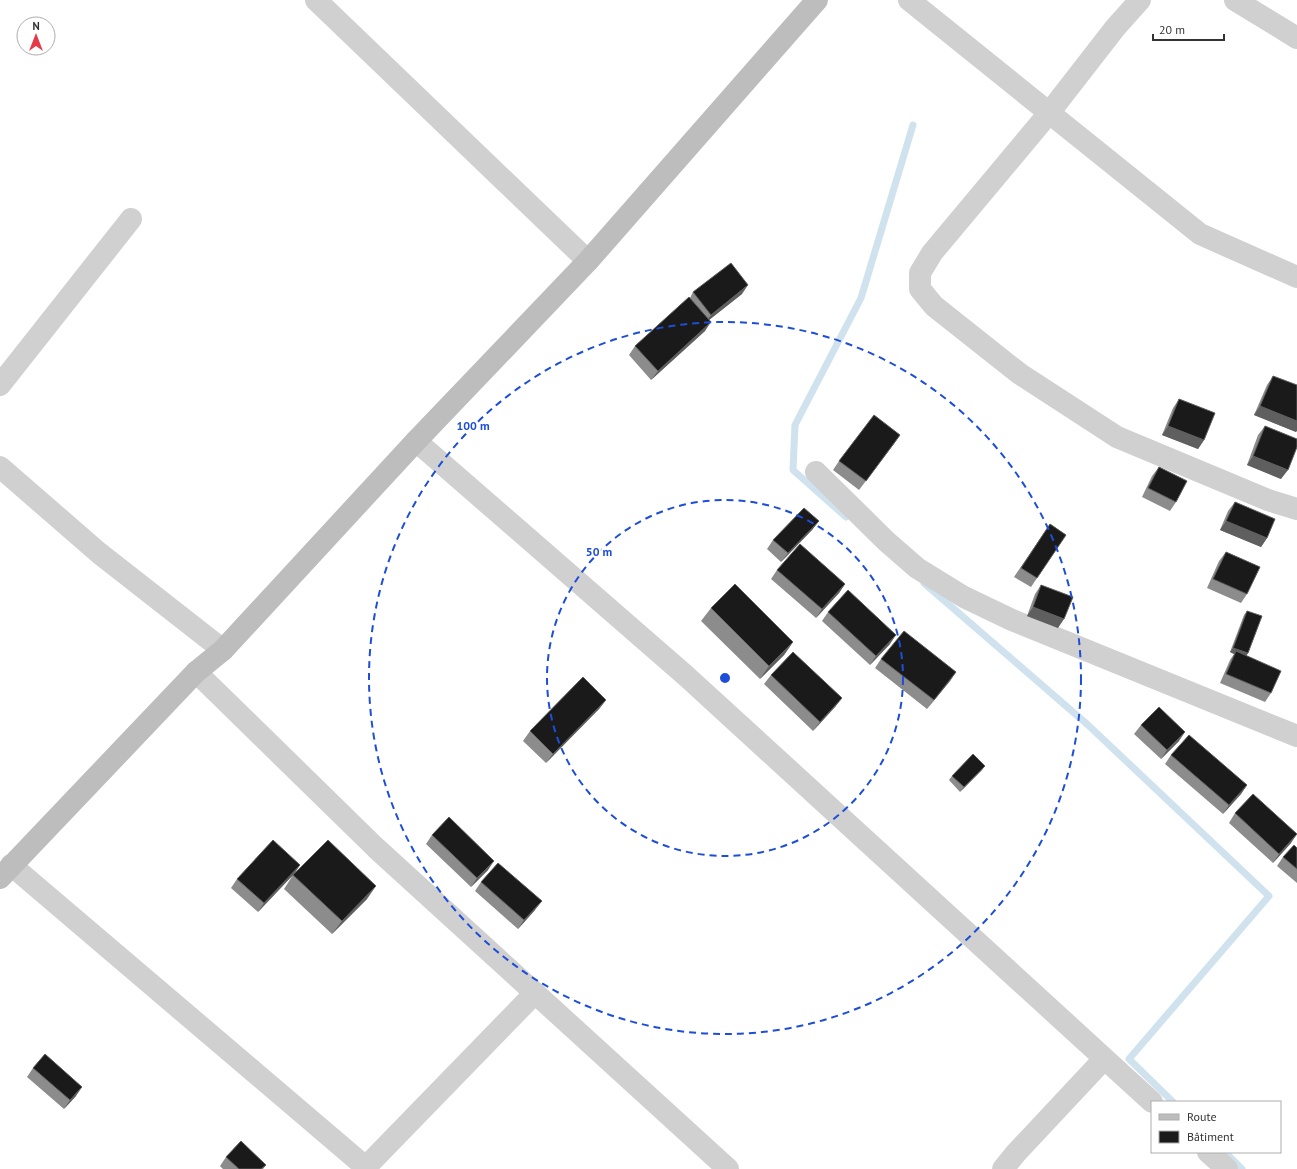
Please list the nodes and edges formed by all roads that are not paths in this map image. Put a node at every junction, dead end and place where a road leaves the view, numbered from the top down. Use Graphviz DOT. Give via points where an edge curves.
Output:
graph roads {
  1 [pos="316,0"];
  2 [pos="817,0"];
  3 [pos="909,0"];
  4 [pos="1140,0"];
  5 [pos="1234,0"];
  6 [pos="1297,38"];
  7 [pos="1049,113"];
  8 [pos="131,219"];
  9 [pos="588,261"];
  10 [pos="1297,277"];
  11 [pos="0,385"];
  12 [pos="416,441"];
  13 [pos="0,467"];
  14 [pos="816,472"];
  15 [pos="1297,509"];
  16 [pos="223,650"];
  17 [pos="196,672"];
  18 [pos="1297,736"];
  19 [pos="6,872"];
  20 [pos="535,993"];
  21 [pos="1104,1059"];
  22 [pos="1151,1101"];
  23 [pos="1209,1153"];
  24 [pos="366,1168"];
  25 [pos="728,1169"];
  26 [pos="1003,1169"];
  27 [pos="1227,1169"];
  1 -- 9 [label="street"];
  2 -- 9 [label="main road"];
  3 -- 7 [label="street"];
  4 -- 7 [label="street"];
  5 -- 6 [label="street"];
  7 -- 10 [label="street" via="1200,234"];
  7 -- 15 [label="street" via="932,253 920,273 920,289 934,306 1020,374 1118,437 1268,500"];
  8 -- 11 [label="street"];
  9 -- 12 [label="main road"];
  12 -- 16 [label="main road"];
  12 -- 21 [label="street" via="685,675"];
  13 -- 16 [label="street" via="99,553"];
  14 -- 18 [label="street" via="917,568 964,598"];
  16 -- 17 [label="main road"];
  17 -- 19 [label="main road"];
  17 -- 20 [label="street" via="376,848"];
  19 -- 24 [label="street"];
  20 -- 24 [label="street"];
  20 -- 25 [label="street"];
  21 -- 22 [label="street"];
  21 -- 26 [label="street"];
  23 -- 27 [label="street"];
}
